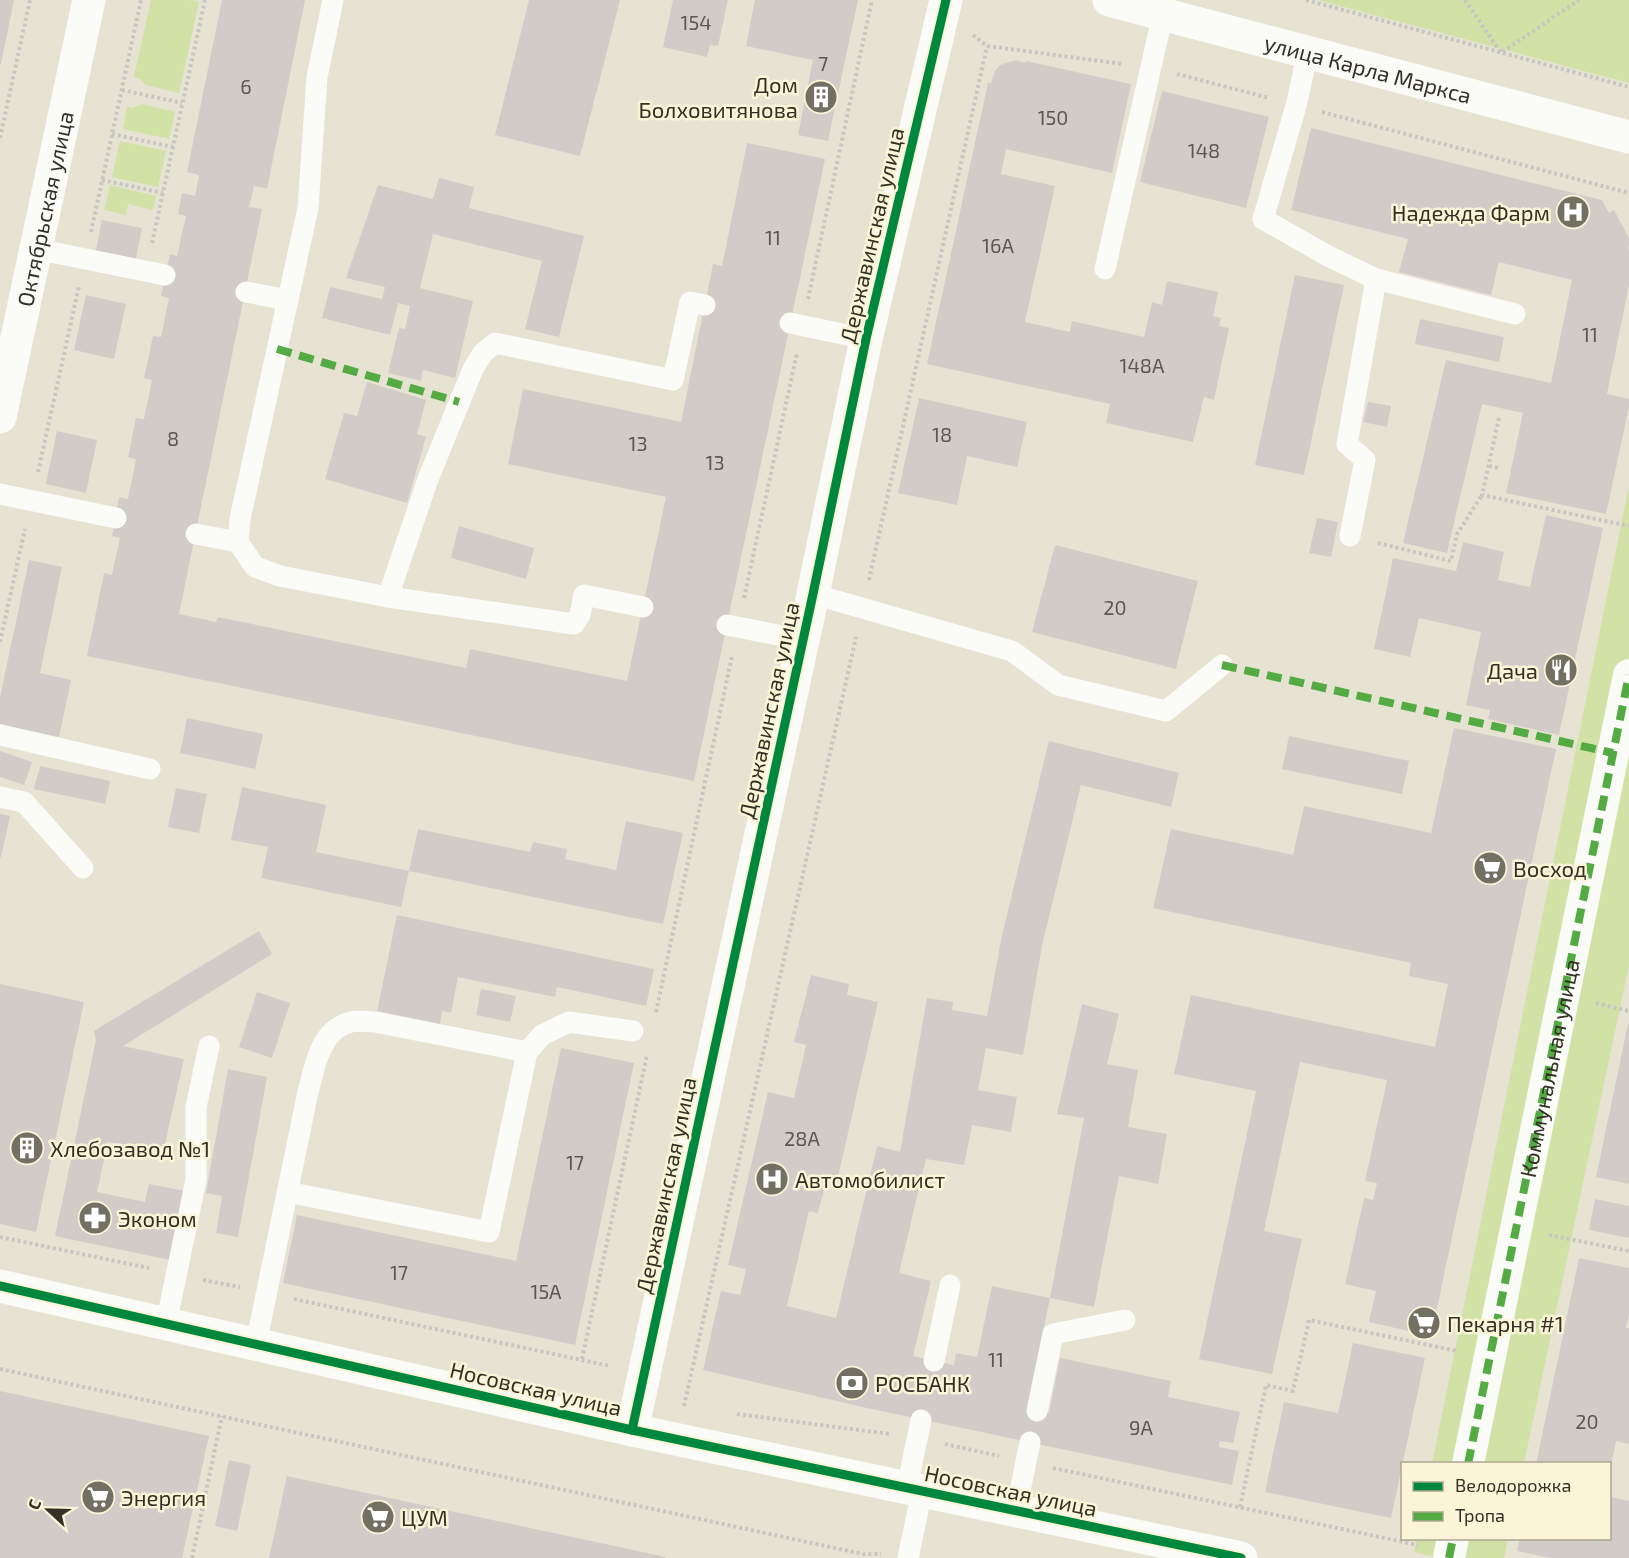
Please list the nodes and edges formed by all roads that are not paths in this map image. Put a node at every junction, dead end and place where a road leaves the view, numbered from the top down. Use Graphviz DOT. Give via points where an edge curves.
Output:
graph roads {
  1 [pos="89,0"];
  2 [pos="333,0"];
  3 [pos="946,0"];
  4 [pos="1109,0"];
  5 [pos="1163,14"];
  6 [pos="1308,52"];
  7 [pos="1629,138"];
  8 [pos="36,249"];
  9 [pos="1105,269"];
  10 [pos="156,273"];
  11 [pos="1376,279"];
  12 [pos="246,292"];
  13 [pos="288,300"];
  14 [pos="705,305"];
  15 [pos="1515,314"];
  16 [pos="796,325"];
  17 [pos="866,339"];
  18 [pos="0,417"];
  19 [pos="0,494"];
  20 [pos="116,518"];
  21 [pos="196,534"];
  22 [pos="1350,536"];
  23 [pos="238,542"];
  24 [pos="813,594"];
  25 [pos="388,597"];
  26 [pos="643,608"];
  27 [pos="732,626"];
  28 [pos="803,640"];
  29 [pos="1222,665"];
  30 [pos="1629,675"];
  31 [pos="0,735"];
  32 [pos="150,769"];
  33 [pos="0,797"];
  34 [pos="83,868"];
  35 [pos="633,1031"];
  36 [pos="209,1046"];
  37 [pos="527,1052"];
  38 [pos="287,1192"];
  39 [pos="950,1285"];
  40 [pos="0,1287"];
  41 [pos="1125,1320"];
  42 [pos="166,1324"];
  43 [pos="256,1344"];
  44 [pos="934,1361"];
  45 [pos="1037,1411"];
  46 [pos="919,1429"];
  47 [pos="632,1430"];
  48 [pos="1028,1452"];
  49 [pos="1468,1462"];
  50 [pos="914,1489"];
  51 [pos="1016,1511"];
  52 [pos="908,1556"];
  53 [pos="1242,1558"];
  1 -- 8 [label="street, Октябрьская улица"];
  2 -- 13 [label="lane" via="317,77 308,208"];
  3 -- 17 [label="street, Державинская улица"];
  4 -- 5 [label="street, улица Карла Маркса"];
  5 -- 6 [label="street, улица Карла Маркса"];
  5 -- 9 [label="lane"];
  6 -- 7 [label="street, улица Карла Маркса"];
  6 -- 11 [label="lane" via="1263,219"];
  8 -- 10 [label="lane"];
  8 -- 18 [label="street, Октябрьская улица"];
  11 -- 15 [label="lane"];
  11 -- 22 [label="lane" via="1347,444 1365,460"];
  12 -- 13 [label="lane"];
  13 -- 23 [label="lane"];
  14 -- 25 [label="lane" via="690,302 673,380 495,343 483,353 428,479"];
  16 -- 17 [label="lane"];
  17 -- 24 [label="street, Державинская улица"];
  19 -- 20 [label="lane"];
  21 -- 23 [label="lane"];
  23 -- 25 [label="lane" via="255,567 280,576"];
  24 -- 28 [label="street, Державинская улица"];
  24 -- 29 [label="lane" via="1012,651 1058,685 1166,711"];
  25 -- 26 [label="lane" via="574,624 584,595"];
  27 -- 28 [label="lane"];
  28 -- 47 [label="street, Державинская улица"];
  30 -- 49 [label="street, Коммунальная улица"];
  31 -- 32 [label="lane"];
  33 -- 34 [label="lane" via="24,802"];
  35 -- 37 [label="lane" via="569,1022 542,1035"];
  36 -- 42 [label="lane" via="196,1107 196,1180"];
  37 -- 38 [label="lane" via="375,1022 352,1021 332,1031 318,1054"];
  37 -- 38 [label="lane" via="489,1232"];
  38 -- 43 [label="lane"];
  39 -- 44 [label="lane"];
  40 -- 42 [label="street, Носовская улица"];
  41 -- 45 [label="lane" via="1053,1334"];
  42 -- 43 [label="street, Носовская улица"];
  43 -- 47 [label="street, Носовская улица"];
  46 -- 50 [label="lane"];
  47 -- 50 [label="street, Носовская улица"];
  48 -- 51 [label="lane"];
  50 -- 51 [label="street, Носовская улица"];
  50 -- 52 [label="lane"];
  51 -- 53 [label="street, Носовская улица"];
}
